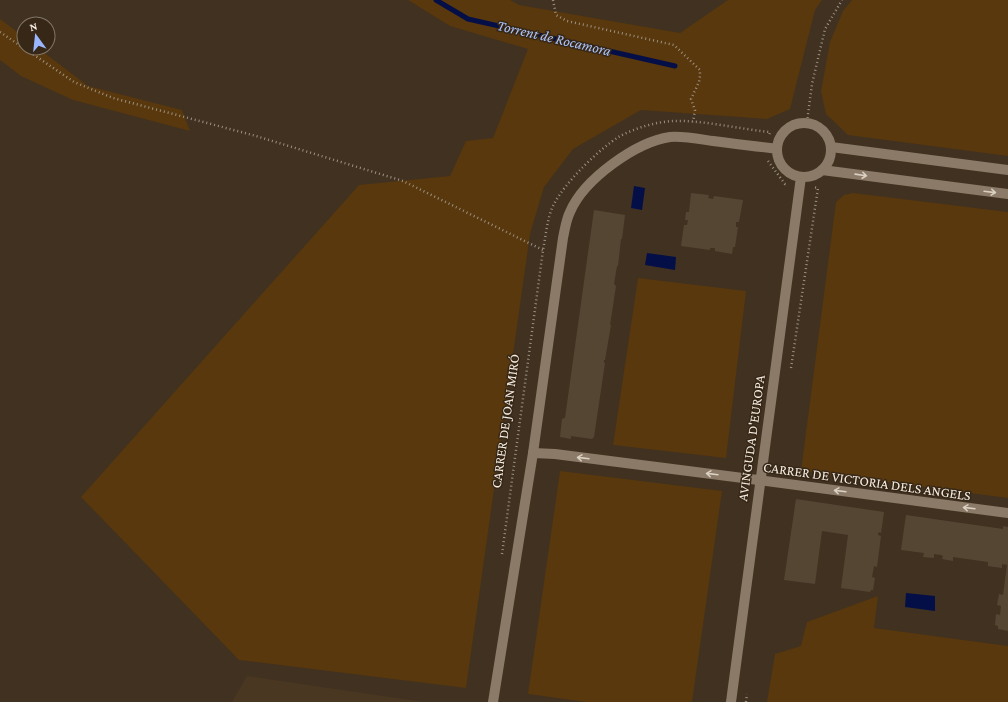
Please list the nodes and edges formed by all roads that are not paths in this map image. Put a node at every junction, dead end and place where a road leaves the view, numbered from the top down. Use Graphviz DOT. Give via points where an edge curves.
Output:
graph roads {
  1 [pos="831,147"];
  2 [pos="777,149"];
  3 [pos="822,170"];
  4 [pos="1008,170"];
  5 [pos="801,177"];
  6 [pos="1008,194"];
  7 [pos="533,453"];
  8 [pos="760,481"];
  9 [pos="1008,513"];
  10 [pos="493,702"];
  11 [pos="731,702"];
  1 -- 2 [label="street" via="824,131 807,122 797,123 781,134"];
  1 -- 3 [label="street" via="830,158"];
  1 -- 4 [label="street"];
  2 -- 5 [label="street" via="778,161 783,168 790,174"];
  2 -- 7 [label="street" via="671,137 631,151 586,188 570,211 562,238"];
  3 -- 5 [label="street" via="808,177"];
  3 -- 6 [label="street, one-way"];
  5 -- 8 [label="street, AVINGUDA D'EUROPA"];
  8 -- 7 [label="street, CARRER DE VICTORIA DELS ANGELS, one-way"];
  7 -- 10 [label="street"];
  9 -- 8 [label="street, CARRER DE VICTORIA DELS ANGELS, one-way"];
  8 -- 11 [label="street, AVINGUDA D'EUROPA"];
}
